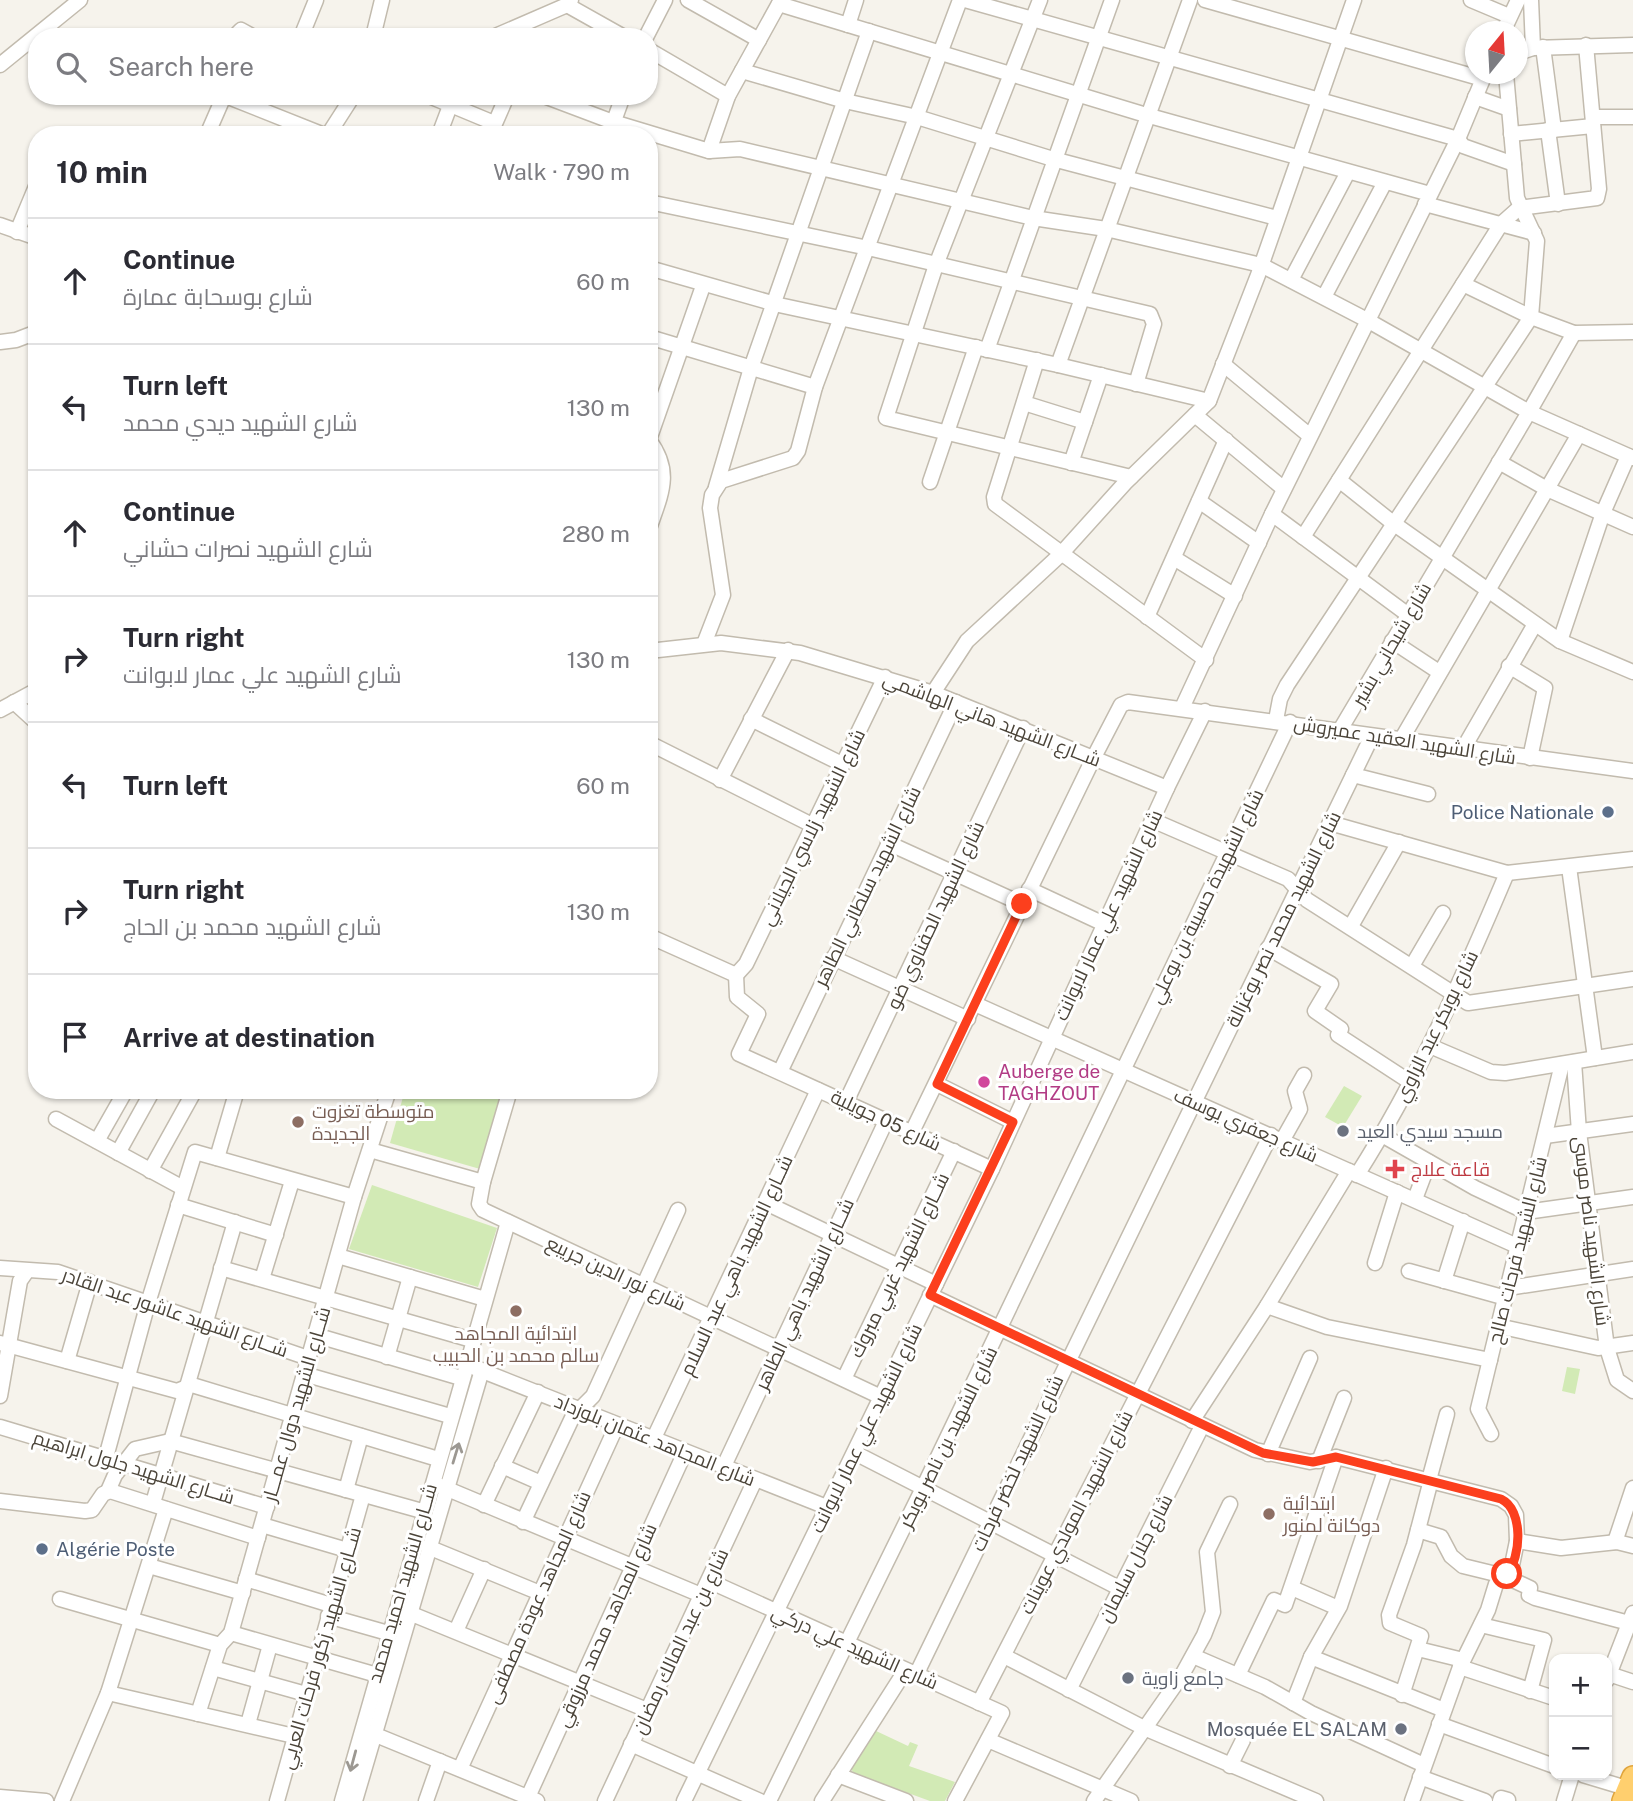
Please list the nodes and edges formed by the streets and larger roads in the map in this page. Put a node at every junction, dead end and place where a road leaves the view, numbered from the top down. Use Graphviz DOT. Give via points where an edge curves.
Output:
graph roads {
  1 [pos="80,0"];
  2 [pos="316,0"];
  3 [pos="382,0"];
  4 [pos="665,0"];
  5 [pos="688,0"];
  6 [pos="856,0"];
  7 [pos="962,0"];
  8 [pos="1040,0"];
  9 [pos="1112,0"];
  10 [pos="1191,0"];
  11 [pos="1205,0"];
  12 [pos="1354,0"];
  13 [pos="1471,0"];
  14 [pos="1518,0"];
  15 [pos="1531,0"];
  16 [pos="780,2"];
  17 [pos="569,3"];
  18 [pos="1509,16"];
  19 [pos="1032,19"];
  20 [pos="1507,21"];
  21 [pos="848,25"];
  22 [pos="46,28"];
  23 [pos="305,28"];
  24 [pos="375,28"];
  25 [pos="513,28"];
  26 [pos="609,28"];
  27 [pos="651,28"];
  28 [pos="869,31"];
  29 [pos="1097,38"];
  30 [pos="1340,39"];
  31 [pos="758,40"];
  32 [pos="28,42"];
  33 [pos="1586,45"];
  34 [pos="1633,45"];
  35 [pos="1538,47"];
  36 [pos="1528,50"];
  37 [pos="941,52"];
  38 [pos="658,55"];
  39 [pos="1168,58"];
  40 [pos="0,65"];
  41 [pos="742,71"];
  42 [pos="1465,71"];
  43 [pos="1009,74"];
  44 [pos="1481,84"];
  45 [pos="1507,84"];
  46 [pos="1076,94"];
  47 [pos="728,96"];
  48 [pos="1475,97"];
  49 [pos="1319,100"];
  50 [pos="845,101"];
  51 [pos="221,105"];
  52 [pos="248,105"];
  53 [pos="347,105"];
  54 [pos="450,105"];
  55 [pos="458,105"];
  56 [pos="502,105"];
  57 [pos="563,105"];
  58 [pos="620,105"];
  59 [pos="1509,108"];
  60 [pos="1146,115"];
  61 [pos="917,117"];
  62 [pos="1633,117"];
  63 [pos="1593,121"];
  64 [pos="211,126"];
  65 [pos="303,126"];
  66 [pos="332,126"];
  67 [pos="442,126"];
  68 [pos="488,126"];
  69 [pos="493,126"];
  70 [pos="607,126"];
  71 [pos="612,126"];
  72 [pos="1551,130"];
  73 [pos="1511,134"];
  74 [pos="985,138"];
  75 [pos="658,139"];
  76 [pos="1458,139"];
  77 [pos="709,151"];
  78 [pos="1054,159"];
  79 [pos="1297,159"];
  80 [pos="1514,164"];
  81 [pos="821,169"];
  82 [pos="1348,172"];
  83 [pos="1125,176"];
  84 [pos="1385,182"];
  85 [pos="892,186"];
  86 [pos="1428,199"];
  87 [pos="960,202"];
  88 [pos="658,204"];
  89 [pos="1558,204"];
  90 [pos="28,206"];
  91 [pos="1520,208"];
  92 [pos="1033,218"];
  93 [pos="1277,218"];
  94 [pos="1501,223"];
  95 [pos="0,225"];
  96 [pos="1106,229"];
  97 [pos="17,232"];
  98 [pos="798,233"];
  99 [pos="1534,233"];
  100 [pos="28,235"];
  101 [pos="868,248"];
  102 [pos="936,265"];
  103 [pos="1261,265"];
  104 [pos="658,271"];
  105 [pos="1291,280"];
  106 [pos="1011,283"];
  107 [pos="1463,285"];
  108 [pos="703,286"];
  109 [pos="1324,297"];
  110 [pos="1081,299"];
  111 [pos="774,304"];
  112 [pos="1531,317"];
  113 [pos="841,319"];
  114 [pos="1367,320"];
  115 [pos="1633,332"];
  116 [pos="1574,333"];
  117 [pos="912,334"];
  118 [pos="28,335"];
  119 [pos="658,340"];
  120 [pos="0,342"];
  121 [pos="683,347"];
  122 [pos="982,348"];
  123 [pos="1421,351"];
  124 [pos="1037,360"];
  125 [pos="1058,365"];
  126 [pos="1223,365"];
  127 [pos="751,368"];
  128 [pos="1101,375"];
  129 [pos="1136,384"];
  130 [pos="815,387"];
  131 [pos="1482,387"];
  132 [pos="1209,401"];
  133 [pos="1024,403"];
  134 [pos="1529,412"];
  135 [pos="658,415"];
  136 [pos="1195,415"];
  137 [pos="1085,422"];
  138 [pos="1579,434"];
  139 [pos="946,435"];
  140 [pos="1310,436"];
  141 [pos="1226,440"];
  142 [pos="1009,448"];
  143 [pos="658,451"];
  144 [pos="1630,457"];
  145 [pos="1499,462"];
  146 [pos="1071,463"];
  147 [pos="1131,477"];
  148 [pos="1339,480"];
  149 [pos="930,482"];
  150 [pos="716,487"];
  151 [pos="1284,489"];
  152 [pos="1547,489"];
  153 [pos="658,495"];
  154 [pos="1199,501"];
  155 [pos="1603,513"];
  156 [pos="1272,514"];
  157 [pos="1393,523"];
  158 [pos="1633,527"];
  159 [pos="1303,537"];
  160 [pos="1259,543"];
  161 [pos="1060,555"];
  162 [pos="1174,558"];
  163 [pos="1442,558"];
  164 [pos="1357,576"];
  165 [pos="1488,592"];
  166 [pos="1235,596"];
  167 [pos="1408,614"];
  168 [pos="1147,617"];
  169 [pos="1535,624"];
  170 [pos="1392,641"];
  171 [pos="1560,641"];
  172 [pos="704,644"];
  173 [pos="658,650"];
  174 [pos="788,650"];
  175 [pos="1206,660"];
  176 [pos="1508,666"];
  177 [pos="1438,672"];
  178 [pos="1633,672"];
  179 [pos="885,677"];
  180 [pos="933,692"];
  181 [pos="28,695"];
  182 [pos="14,702"];
  183 [pos="956,702"];
  184 [pos="1182,708"];
  185 [pos="0,710"];
  186 [pos="1205,711"];
  187 [pos="28,715"];
  188 [pos="751,719"];
  189 [pos="1283,721"];
  190 [pos="1023,728"];
  191 [pos="1340,730"];
  192 [pos="1371,736"];
  193 [pos="1401,740"];
  194 [pos="658,748"];
  195 [pos="1462,749"];
  196 [pos="1094,757"];
  197 [pos="1530,758"];
  198 [pos="842,764"];
  199 [pos="1631,770"];
  200 [pos="1353,775"];
  201 [pos="720,780"];
  202 [pos="1167,788"];
  203 [pos="1427,794"];
  204 [pos="1152,820"];
  205 [pos="1330,823"];
  206 [pos="812,825"];
  207 [pos="1399,842"];
  208 [pos="888,843"];
  209 [pos="1227,853"];
  210 [pos="1633,859"];
  211 [pos="1569,867"];
  212 [pos="1507,873"];
  213 [pos="955,874"];
  214 [pos="1297,887"];
  215 [pos="1029,889"];
  216 [pos="1022,904"];
  217 [pos="1443,913"];
  218 [pos="1104,924"];
  219 [pos="1350,926"];
  220 [pos="658,940"];
  221 [pos="1268,948"];
  222 [pos="833,958"];
  223 [pos="1412,967"];
  224 [pos="736,975"];
  225 [pos="1633,979"];
  226 [pos="1584,987"];
  227 [pos="901,988"];
  228 [pos="1455,996"];
  229 [pos="975,1004"];
  230 [pos="968,1019"];
  231 [pos="1052,1039"];
  232 [pos="1430,1046"];
  233 [pos="1633,1052"];
  234 [pos="1595,1058"];
  235 [pos="1568,1063"];
  236 [pos="1122,1070"];
  237 [pos="780,1072"];
  238 [pos="1304,1075"];
  239 [pos="1410,1082"];
  240 [pos="937,1084"];
  241 [pos="818,1090"];
  242 [pos="121,1099"];
  243 [pos="148,1099"];
  244 [pos="190,1099"];
  245 [pos="232,1099"];
  246 [pos="386,1099"];
  247 [pos="507,1099"];
  248 [pos="1194,1101"];
  249 [pos="846,1102"];
  250 [pos="56,1119"];
  251 [pos="886,1121"];
  252 [pos="1013,1122"];
  253 [pos="1633,1124"];
  254 [pos="912,1132"];
  255 [pos="1579,1132"];
  256 [pos="1382,1135"];
  257 [pos="1545,1136"];
  258 [pos="1277,1138"];
  259 [pos="97,1141"];
  260 [pos="370,1150"];
  261 [pos="954,1152"];
  262 [pos="118,1153"];
  263 [pos="217,1158"];
  264 [pos="1429,1162"];
  265 [pos="992,1169"];
  266 [pos="150,1171"];
  267 [pos="1353,1173"];
  268 [pos="292,1181"];
  269 [pos="483,1182"];
  270 [pos="183,1188"];
  271 [pos="1397,1192"];
  272 [pos="1633,1197"];
  273 [pos="355,1198"];
  274 [pos="1415,1199"];
  275 [pos="766,1203"];
  276 [pos="1589,1204"];
  277 [pos="178,1205"];
  278 [pos="678,1210"];
  279 [pos="1526,1212"];
  280 [pos="235,1222"];
  281 [pos="508,1222"];
  282 [pos="1463,1222"];
  283 [pos="276,1234"];
  284 [pos="832,1235"];
  285 [pos="1517,1246"];
  286 [pos="338,1256"];
  287 [pos="1374,1263"];
  288 [pos="897,1266"];
  289 [pos="0,1268"];
  290 [pos="222,1268"];
  291 [pos="1633,1269"];
  292 [pos="27,1270"];
  293 [pos="1409,1271"];
  294 [pos="1597,1274"];
  295 [pos="410,1277"];
  296 [pos="262,1279"];
  297 [pos="1444,1281"];
  298 [pos="90,1282"];
  299 [pos="643,1287"];
  300 [pos="933,1289"];
  301 [pos="1507,1293"];
  302 [pos="326,1297"];
  303 [pos="485,1300"];
  304 [pos="148,1303"];
  305 [pos="1268,1306"];
  306 [pos="712,1317"];
  307 [pos="398,1318"];
  308 [pos="205,1322"];
  309 [pos="1498,1326"];
  310 [pos="1000,1328"];
  311 [pos="315,1335"];
  312 [pos="472,1340"];
  313 [pos="1633,1343"];
  314 [pos="4,1344"];
  315 [pos="778,1348"];
  316 [pos="1606,1348"];
  317 [pos="387,1357"];
  318 [pos="308,1358"];
  319 [pos="1310,1358"];
  320 [pos="1490,1360"];
  321 [pos="67,1361"];
  322 [pos="1066,1361"];
  323 [pos="482,1370"];
  324 [pos="463,1372"];
  325 [pos="304,1374"];
  326 [pos="128,1378"];
  327 [pos="844,1379"];
  328 [pos="184,1390"];
  329 [pos="1633,1391"];
  330 [pos="538,1392"];
  331 [pos="1136,1395"];
  332 [pos="0,1396"];
  333 [pos="881,1397"];
  334 [pos="1344,1398"];
  335 [pos="580,1410"];
  336 [pos="1447,1414"];
  337 [pos="293,1416"];
  338 [pos="450,1416"];
  339 [pos="1197,1424"];
  340 [pos="617,1425"];
  341 [pos="0,1427"];
  342 [pos="1491,1434"];
  343 [pos="361,1436"];
  344 [pos="653,1440"];
  345 [pos="170,1441"];
  346 [pos="685,1452"];
  347 [pos="855,1453"];
  348 [pos="1268,1454"];
  349 [pos="106,1457"];
  350 [pos="1336,1457"];
  351 [pos="438,1459"];
  352 [pos="1317,1462"];
  353 [pos="124,1463"];
  354 [pos="502,1466"];
  355 [pos="723,1468"];
  356 [pos="1386,1468"];
  357 [pos="278,1471"];
  358 [pos="161,1474"];
  359 [pos="755,1480"];
  360 [pos="1430,1480"];
  361 [pos="431,1483"];
  362 [pos="541,1483"];
  363 [pos="446,1488"];
  364 [pos="923,1488"];
  365 [pos="1633,1488"];
  366 [pos="346,1490"];
  367 [pos="108,1491"];
  368 [pos="363,1495"];
  369 [pos="0,1501"];
  370 [pos="1230,1504"];
  371 [pos="484,1505"];
  372 [pos="159,1506"];
  373 [pos="267,1507"];
  374 [pos="829,1508"];
  375 [pos="422,1511"];
  376 [pos="990,1521"];
  377 [pos="523,1522"];
  378 [pos="1418,1530"];
  379 [pos="260,1531"];
  380 [pos="564,1539"];
  381 [pos="1517,1541"];
  382 [pos="1615,1542"];
  383 [pos="1633,1546"];
  384 [pos="428,1547"];
  385 [pos="347,1550"];
  386 [pos="1055,1554"];
  387 [pos="149,1566"];
  388 [pos="632,1566"];
  389 [pos="484,1569"];
  390 [pos="1504,1576"];
  391 [pos="709,1581"];
  392 [pos="244,1586"];
  393 [pos="1119,1588"];
  394 [pos="1292,1588"];
  395 [pos="540,1592"];
  396 [pos="701,1595"];
  397 [pos="60,1599"];
  398 [pos="1338,1608"];
  399 [pos="329,1610"];
  400 [pos="402,1610"];
  401 [pos="776,1611"];
  402 [pos="1631,1618"];
  403 [pos="132,1622"];
  404 [pos="1481,1625"];
  405 [pos="456,1632"];
  406 [pos="231,1633"];
  407 [pos="388,1633"];
  408 [pos="270,1644"];
  409 [pos="847,1644"];
  410 [pos="220,1646"];
  411 [pos="1418,1648"];
  412 [pos="512,1655"];
  413 [pos="1004,1656"];
  414 [pos="1193,1656"];
  415 [pos="1311,1657"];
  416 [pos="316,1658"];
  417 [pos="1462,1664"];
  418 [pos="1612,1667"];
  419 [pos="213,1668"];
  420 [pos="911,1673"];
  421 [pos="1238,1675"];
  422 [pos="383,1676"];
  423 [pos="1612,1678"];
  424 [pos="260,1681"];
  425 [pos="580,1682"];
  426 [pos="1633,1682"];
  427 [pos="1069,1690"];
  428 [pos="1530,1691"];
  429 [pos="108,1693"];
  430 [pos="306,1695"];
  431 [pos="1402,1695"];
  432 [pos="1549,1697"];
  433 [pos="979,1703"];
  434 [pos="1293,1703"];
  435 [pos="647,1710"];
  436 [pos="198,1714"];
  437 [pos="1441,1717"];
  438 [pos="248,1724"];
  439 [pos="1144,1728"];
  440 [pos="368,1732"];
  441 [pos="294,1736"];
  442 [pos="988,1740"];
  443 [pos="1243,1741"];
  444 [pos="631,1745"];
  445 [pos="440,1761"];
  446 [pos="1549,1764"];
  447 [pos="1230,1766"];
  448 [pos="460,1769"];
  449 [pos="1422,1771"];
  450 [pos="696,1774"];
  451 [pos="838,1775"];
  452 [pos="1570,1780"];
  453 [pos="1599,1780"];
  454 [pos="1629,1789"];
  455 [pos="1098,1795"];
  456 [pos="0,1797"];
  457 [pos="533,1799"];
  458 [pos="46,1801"];
  459 [pos="62,1801"];
  460 [pos="277,1801"];
  461 [pos="342,1801"];
  462 [pos="355,1801"];
  463 [pos="426,1801"];
  464 [pos="605,1801"];
  465 [pos="684,1801"];
  466 [pos="760,1801"];
  467 [pos="769,1801"];
  468 [pos="822,1801"];
  469 [pos="906,1801"];
  470 [pos="955,1801"];
  471 [pos="1131,1801"];
  472 [pos="1316,1801"];
  473 [pos="1412,1801"];
  474 [pos="1485,1801"];
  475 [pos="1564,1801"];
  1 -- 22 [label="street"];
  2 -- 23 [label="street"];
  3 -- 24 [label="street"];
  4 -- 27 [label="street"];
  5 -- 31 [label="street"];
  6 -- 21 [label="street"];
  7 -- 19 [label="street"];
  7 -- 37 [label="street"];
  8 -- 19 [label="street"];
  9 -- 29 [label="street"];
  10 -- 39 [label="street"];
  11 -- 30 [label="street"];
  12 -- 30 [label="street"];
  13 -- 18 [label="street"];
  14 -- 18 [label="street"];
  15 -- 35 [label="street"];
  16 -- 21 [label="street"];
  16 -- 31 [label="street"];
  17 -- 25 [label="street"];
  17 -- 26 [label="street"];
  18 -- 20 [label="street"];
  19 -- 29 [label="street"];
  19 -- 43 [label="street"];
  21 -- 28 [label="street"];
  28 -- 37 [label="street"];
  28 -- 50 [label="street"];
  29 -- 39 [label="street"];
  29 -- 46 [label="street"];
  30 -- 42 [label="street"];
  30 -- 49 [label="street"];
  31 -- 41 [label="street"];
  32 -- 40 [label="street"];
  33 -- 34 [label="street"];
  33 -- 35 [label="street"];
  33 -- 63 [label="street"];
  35 -- 36 [label="street"];
  35 -- 72 [label="street"];
  37 -- 43 [label="street"];
  37 -- 61 [label="street"];
  38 -- 47 [label="street"];
  39 -- 49 [label="street"];
  39 -- 60 [label="street"];
  41 -- 47 [label="street"];
  41 -- 50 [label="street"];
  43 -- 46 [label="street"];
  43 -- 74 [label="street"];
  44 -- 48 [label="street"];
  45 -- 59 [label="street"];
  46 -- 60 [label="street"];
  46 -- 78 [label="street"];
  47 -- 77 [label="street"];
  48 -- 59 [label="street"];
  48 -- 76 [label="street"];
  49 -- 76 [label="street"];
  49 -- 79 [label="street"];
  50 -- 61 [label="street"];
  50 -- 81 [label="street"];
  51 -- 64 [label="street"];
  52 -- 65 [label="street"];
  53 -- 66 [label="street"];
  54 -- 67 [label="street"];
  55 -- 68 [label="street"];
  56 -- 69 [label="street"];
  57 -- 70 [label="street"];
  58 -- 71 [label="street"];
  59 -- 73 [label="street"];
  60 -- 79 [label="street"];
  60 -- 83 [label="street"];
  61 -- 74 [label="street"];
  61 -- 85 [label="street"];
  62 -- 63 [label="street"];
  63 -- 72 [label="street"];
  63 -- 89 [label="street" via="1598,197"];
  72 -- 73 [label="street"];
  72 -- 89 [label="street"];
  73 -- 80 [label="street"];
  74 -- 78 [label="street"];
  74 -- 87 [label="street"];
  75 -- 77 [label="street"];
  76 -- 80 [label="street" via="1463,146"];
  76 -- 86 [label="street"];
  77 -- 81 [label="street" via="735,148"];
  78 -- 83 [label="street"];
  78 -- 92 [label="street"];
  79 -- 82 [label="street"];
  79 -- 93 [label="street"];
  80 -- 91 [label="street"];
  81 -- 85 [label="street"];
  81 -- 98 [label="street"];
  82 -- 84 [label="street"];
  82 -- 105 [label="street"];
  83 -- 93 [label="street"];
  83 -- 96 [label="street"];
  84 -- 86 [label="street"];
  84 -- 109 [label="street"];
  85 -- 87 [label="street"];
  85 -- 101 [label="street"];
  86 -- 94 [label="street"];
  86 -- 114 [label="street"];
  87 -- 92 [label="street"];
  87 -- 102 [label="street"];
  88 -- 98 [label="street"];
  89 -- 91 [label="street"];
  90 -- 97 [label="street"];
  91 -- 94 [label="street"];
  91 -- 99 [label="street"];
  92 -- 96 [label="street"];
  92 -- 106 [label="street"];
  93 -- 103 [label="street"];
  94 -- 99 [label="street"];
  94 -- 107 [label="street"];
  95 -- 97 [label="street"];
  96 -- 103 [label="street"];
  96 -- 110 [label="street"];
  97 -- 100 [label="street"];
  98 -- 101 [label="street"];
  98 -- 111 [label="street"];
  99 -- 112 [label="street" via="1537,250"];
  101 -- 102 [label="street"];
  101 -- 113 [label="street"];
  102 -- 106 [label="street"];
  102 -- 117 [label="street"];
  103 -- 105 [label="street"];
  103 -- 126 [label="street"];
  104 -- 108 [label="street"];
  105 -- 109 [label="street"];
  106 -- 110 [label="street"];
  106 -- 122 [label="street"];
  107 -- 112 [label="street"];
  107 -- 123 [label="street"];
  108 -- 111 [label="street"];
  108 -- 121 [label="street"];
  109 -- 114 [label="street"];
  110 -- 125 [label="street"];
  110 -- 129 [label="street" via="1153,317"];
  111 -- 113 [label="street"];
  111 -- 127 [label="street"];
  112 -- 116 [label="street"];
  112 -- 131 [label="street, شارع الشهيدة حسيبة بن بوعلي"];
  113 -- 117 [label="street"];
  113 -- 130 [label="street"];
  114 -- 123 [label="street"];
  114 -- 140 [label="street"];
  115 -- 116 [label="street"];
  116 -- 134 [label="street, شارع شيحاني بشير"];
  117 -- 122 [label="street"];
  117 -- 139 [label="street" via="886,418"];
  118 -- 120 [label="street"];
  119 -- 121 [label="street"];
  121 -- 127 [label="street"];
  121 -- 135 [label="street"];
  122 -- 124 [label="street"];
  122 -- 139 [label="street"];
  123 -- 131 [label="street"];
  123 -- 148 [label="street"];
  124 -- 125 [label="street"];
  124 -- 133 [label="street"];
  125 -- 128 [label="street"];
  126 -- 132 [label="street"];
  126 -- 140 [label="street"];
  127 -- 130 [label="street"];
  127 -- 150 [label="street"];
  128 -- 129 [label="street"];
  128 -- 137 [label="street"];
  129 -- 132 [label="street"];
  130 -- 150 [label="street" via="793,458 721,481"];
  131 -- 134 [label="street"];
  131 -- 157 [label="street, شارع الشهيدة حسيبة بن بوعلي"];
  132 -- 136 [label="street"];
  133 -- 137 [label="street"];
  133 -- 142 [label="street"];
  134 -- 138 [label="street"];
  134 -- 145 [label="street, شارع شيحاني بشير"];
  136 -- 141 [label="street"];
  136 -- 147 [label="street"];
  137 -- 146 [label="street"];
  138 -- 144 [label="street"];
  138 -- 152 [label="street"];
  139 -- 142 [label="street"];
  139 -- 149 [label="street"];
  140 -- 151 [label="street"];
  141 -- 151 [label="street"];
  141 -- 154 [label="street"];
  142 -- 146 [label="street"];
  142 -- 161 [label="street" via="995,504"];
  143 -- 153 [label="street" via="664,473"];
  144 -- 155 [label="street"];
  145 -- 152 [label="street"];
  145 -- 163 [label="street, شارع شيحاني بشير"];
  146 -- 147 [label="street"];
  147 -- 161 [label="street"];
  148 -- 157 [label="street"];
  148 -- 159 [label="street"];
  150 -- 172 [label="street" via="710,508 723,595"];
  151 -- 156 [label="street"];
  152 -- 155 [label="street"];
  152 -- 165 [label="street"];
  154 -- 160 [label="street"];
  154 -- 162 [label="street"];
  155 -- 158 [label="street"];
  155 -- 171 [label="street"];
  156 -- 159 [label="street"];
  156 -- 160 [label="street"];
  157 -- 163 [label="street"];
  157 -- 164 [label="street, شارع الشهيدة حسيبة بن بوعلي"];
  159 -- 164 [label="street"];
  160 -- 166 [label="street"];
  161 -- 168 [label="street"];
  161 -- 180 [label="street" via="967,641"];
  162 -- 166 [label="street"];
  162 -- 168 [label="street"];
  163 -- 165 [label="street"];
  163 -- 167 [label="street, شارع شيحاني بشير"];
  164 -- 167 [label="street"];
  164 -- 189 [label="street, شارع الشهيدة حسيبة بن بوعلي" via="1287,685 1280,699"];
  165 -- 169 [label="street"];
  165 -- 177 [label="street"];
  166 -- 175 [label="street"];
  167 -- 170 [label="street, شارع شيحاني بشير"];
  168 -- 175 [label="street"];
  169 -- 171 [label="street"];
  169 -- 176 [label="street"];
  170 -- 177 [label="street"];
  170 -- 191 [label="street, شارع شيحاني بشير"];
  171 -- 178 [label="street"];
  172 -- 173 [label="street, شــارع الشهيد هاني الهاشمي"];
  172 -- 174 [label="street, شــارع الشهيد هاني الهاشمي"];
  174 -- 179 [label="street, شــارع الشهيد هاني الهاشمي"];
  174 -- 188 [label="street"];
  175 -- 184 [label="street"];
  176 -- 195 [label="street"];
  176 -- 197 [label="street" via="1545,688"];
  177 -- 193 [label="street"];
  179 -- 180 [label="street, شــارع الشهيد هاني الهاشمي"];
  179 -- 198 [label="street, شارع الشهيد زلاسي الجيلاني"];
  180 -- 183 [label="street, شــارع الشهيد هاني الهاشمي"];
  181 -- 182 [label="street"];
  182 -- 185 [label="street"];
  182 -- 187 [label="street"];
  183 -- 190 [label="street, شــارع الشهيد هاني الهاشمي"];
  183 -- 208 [label="street, شارع الشهيد سلطاني الطاهر"];
  184 -- 186 [label="street, شارع الشهيد العقيد عميروش"];
  184 -- 196 [label="street, شارع الشهيد العقيد عميروش" via="1136,701 1121,705"];
  186 -- 189 [label="street, شارع الشهيد العقيد عميروش"];
  186 -- 202 [label="street, شارع الشهيد علي عمار لابوانت"];
  188 -- 198 [label="street"];
  188 -- 201 [label="street"];
  189 -- 191 [label="street, شارع الشهيد العقيد عميروش"];
  189 -- 209 [label="street, شارع الشهيدة حسيبة بن بوعلي"];
  190 -- 196 [label="street, شــارع الشهيد هاني الهاشمي"];
  190 -- 213 [label="street, شارع الشهيد الحفناوي ضو"];
  191 -- 192 [label="street, شارع الشهيد العقيد عميروش"];
  192 -- 193 [label="street, شارع الشهيد العقيد عميروش"];
  192 -- 200 [label="street, شارع الشهيد محمد نصر بوغزالة"];
  193 -- 195 [label="street, شارع الشهيد العقيد عميروش"];
  194 -- 201 [label="street"];
  195 -- 197 [label="street, شارع الشهيد العقيد عميروش"];
  196 -- 202 [label="street, شــارع الشهيد هاني الهاشمي"];
  196 -- 215 [label="street"];
  197 -- 199 [label="street, شارع الشهيد العقيد عميروش"];
  198 -- 206 [label="street, شارع الشهيد زلاسي الجيلاني"];
  200 -- 203 [label="street"];
  200 -- 205 [label="street, شارع الشهيد محمد نصر بوغزالة"];
  201 -- 206 [label="street"];
  202 -- 204 [label="street, شارع الشهيد علي عمار لابوانت"];
  204 -- 209 [label="street"];
  204 -- 218 [label="street, شارع الشهيد علي عمار لابوانت"];
  205 -- 207 [label="street"];
  205 -- 214 [label="street, شارع الشهيد محمد نصر بوغزالة"];
  206 -- 224 [label="street, شارع الشهيد زلاسي الجيلاني" via="746,964"];
  207 -- 212 [label="street"];
  207 -- 219 [label="street"];
  208 -- 213 [label="street"];
  208 -- 222 [label="street, شارع الشهيد سلطاني الطاهر"];
  209 -- 214 [label="street"];
  209 -- 236 [label="street, شارع الشهيدة حسيبة بن بوعلي"];
  210 -- 211 [label="street"];
  211 -- 212 [label="street"];
  211 -- 226 [label="street"];
  212 -- 228 [label="street, شارع بوبكر عبد الراوي"];
  213 -- 216 [label="street"];
  213 -- 227 [label="street, شارع الشهيد الحفناوي ضو"];
  214 -- 219 [label="street" via="1307,900"];
  214 -- 221 [label="street, شارع الشهيد محمد نصر بوغزالة"];
  215 -- 216 [label="street"];
  215 -- 218 [label="street"];
  216 -- 229 [label="street"];
  217 -- 223 [label="street"];
  218 -- 231 [label="street, شارع الشهيد علي عمار لابوانت"];
  219 -- 223 [label="street"];
  220 -- 224 [label="street"];
  221 -- 239 [label="street" via="1331,984 1315,1011 1342,1029 1338,1035"];
  221 -- 248 [label="street, شارع الشهيد محمد نصر بوغزالة"];
  222 -- 227 [label="street"];
  222 -- 237 [label="street, شارع الشهيد سلطاني الطاهر"];
  223 -- 228 [label="street"];
  224 -- 237 [label="street, شارع 05 جويلية" via="737,997 758,1014 740,1054"];
  225 -- 226 [label="street"];
  226 -- 228 [label="street" via="1479,1003"];
  226 -- 234 [label="street"];
  227 -- 230 [label="street"];
  227 -- 249 [label="street, شارع الشهيد الحفناوي ضو"];
  228 -- 232 [label="street, شارع بوبكر عبد الراوي"];
  229 -- 230 [label="street"];
  229 -- 231 [label="street, شارع جعفري يوسف"];
  230 -- 240 [label="street"];
  231 -- 236 [label="street, شارع جعفري يوسف"];
  231 -- 252 [label="street, شارع الشهيد علي عمار لابوانت"];
  232 -- 235 [label="street" via="1491,1072"];
  232 -- 239 [label="street, شارع بوبكر عبد الراوي"];
  233 -- 234 [label="street"];
  234 -- 235 [label="street"];
  235 -- 255 [label="street, شارع الشهيد ناصر موسى"];
  235 -- 257 [label="street, شارع الشهيد فرحات صالح"];
  236 -- 248 [label="street, شارع جعفري يوسف"];
  236 -- 310 [label="street, شارع الشهيد بن ناصر بوبكر"];
  237 -- 241 [label="street, شارع 05 جويلية"];
  238 -- 258 [label="street, شارع الشهيد المولدي عوينات" via="1295,1091 1300,1109"];
  239 -- 256 [label="street, شارع بوبكر عبد الراوي"];
  240 -- 252 [label="street"];
  240 -- 254 [label="street"];
  241 -- 249 [label="street, شارع 05 جويلية"];
  241 -- 275 [label="street, شــارع الشهيد باهي عبد السلام"];
  242 -- 259 [label="street"];
  243 -- 262 [label="street"];
  244 -- 266 [label="street"];
  245 -- 263 [label="street"];
  246 -- 260 [label="street, شــارع الشهيد دوال عمـــار"];
  247 -- 269 [label="street"];
  248 -- 258 [label="street, شارع جعفري يوسف"];
  248 -- 322 [label="street, شارع الشهيد لخضر فرحات"];
  249 -- 251 [label="street, شارع 05 جويلية"];
  250 -- 259 [label="street"];
  251 -- 254 [label="street, شارع 05 جويلية"];
  251 -- 284 [label="street, شــارع الشهيد باهي الطاهر"];
  252 -- 265 [label="street, شارع الشهيد علي عمار لابوانت"];
  253 -- 255 [label="street"];
  254 -- 261 [label="street, شارع 05 جويلية"];
  255 -- 257 [label="street"];
  255 -- 276 [label="street, شارع الشهيد ناصر موسى"];
  256 -- 264 [label="street"];
  256 -- 267 [label="street, شارع بوبكر عبد الراوي"];
  257 -- 279 [label="street, شارع الشهيد فرحات صالح"];
  258 -- 267 [label="street, شارع جعفري يوسف"];
  258 -- 331 [label="street, شارع الشهيد المولدي عوينات"];
  259 -- 262 [label="street"];
  260 -- 269 [label="street"];
  260 -- 273 [label="street, شــارع الشهيد دوال عمـــار"];
  261 -- 265 [label="street, شارع 05 جويلية"];
  261 -- 288 [label="street, شــارع الشهيد غربي مبروك"];
  262 -- 266 [label="street"];
  263 -- 268 [label="street"];
  263 -- 270 [label="street" via="195,1152"];
  264 -- 274 [label="street"];
  264 -- 279 [label="street"];
  265 -- 300 [label="street, شارع الشهيد علي عمار لابوانت"];
  266 -- 270 [label="street"];
  267 -- 271 [label="street, شارع جعفري يوسف"];
  267 -- 305 [label="street, شارع جلال سليمان"];
  268 -- 273 [label="street"];
  268 -- 283 [label="street"];
  269 -- 281 [label="street, شارع نور الدين جريبع" via="481,1208"];
  270 -- 277 [label="street"];
  271 -- 274 [label="street, شارع جعفري يوسف"];
  271 -- 287 [label="street"];
  272 -- 276 [label="street"];
  273 -- 286 [label="street, شــارع الشهيد دوال عمـــار"];
  274 -- 282 [label="street, شارع جعفري يوسف"];
  275 -- 284 [label="street"];
  275 -- 306 [label="street, شــارع الشهيد باهي عبد السلام"];
  276 -- 279 [label="street"];
  276 -- 294 [label="street, شارع الشهيد ناصر موسى"];
  277 -- 280 [label="street"];
  277 -- 304 [label="street"];
  278 -- 299 [label="street"];
  279 -- 285 [label="street, شارع الشهيد فرحات صالح"];
  280 -- 283 [label="street"];
  280 -- 290 [label="street"];
  281 -- 299 [label="street, شارع نور الدين جريبع"];
  281 -- 303 [label="street, شــارع الشهيد احميد محمد"];
  282 -- 285 [label="street, شارع جعفري يوسف"];
  282 -- 297 [label="street"];
  283 -- 296 [label="street"];
  284 -- 288 [label="street"];
  284 -- 315 [label="street, شــارع الشهيد باهي الطاهر"];
  285 -- 301 [label="street, شارع الشهيد فرحات صالح"];
  286 -- 295 [label="street"];
  286 -- 302 [label="street, شــارع الشهيد دوال عمـــار"];
  288 -- 300 [label="street"];
  288 -- 327 [label="street, شــارع الشهيد غربي مبروك"];
  289 -- 292 [label="street, شــارع الشهيد عاشور عبد القادر"];
  290 -- 296 [label="street"];
  290 -- 308 [label="street"];
  291 -- 294 [label="street"];
  292 -- 298 [label="street, شــارع الشهيد عاشور عبد القادر" via="58,1272"];
  292 -- 314 [label="street"];
  293 -- 297 [label="street"];
  294 -- 301 [label="street"];
  294 -- 316 [label="street, شارع الشهيد ناصر موسى"];
  295 -- 303 [label="street"];
  295 -- 307 [label="street"];
  296 -- 302 [label="street"];
  297 -- 301 [label="street"];
  298 -- 304 [label="street, شــارع الشهيد عاشور عبد القادر"];
  298 -- 321 [label="street"];
  299 -- 306 [label="street, شارع نور الدين جريبع"];
  299 -- 335 [label="street" via="593,1396"];
  300 -- 310 [label="street"];
  300 -- 333 [label="street, شارع الشهيد علي عمار لابوانت"];
  301 -- 309 [label="street, شارع الشهيد فرحات صالح"];
  302 -- 307 [label="street"];
  302 -- 311 [label="street, شــارع الشهيد دوال عمـــار"];
  303 -- 312 [label="street, شــارع الشهيد احميد محمد"];
  304 -- 308 [label="street, شــارع الشهيد عاشور عبد القادر"];
  304 -- 326 [label="street"];
  305 -- 320 [label="street" via="1327,1327"];
  305 -- 339 [label="street, شارع جلال سليمان"];
  306 -- 315 [label="street, شارع نور الدين جريبع"];
  306 -- 344 [label="street, شــارع الشهيد باهي عبد السلام"];
  307 -- 312 [label="street"];
  307 -- 317 [label="street"];
  308 -- 318 [label="street, شــارع الشهيد عاشور عبد القادر"];
  308 -- 328 [label="street"];
  309 -- 316 [label="street"];
  309 -- 320 [label="street, شارع الشهيد فرحات صالح"];
  310 -- 322 [label="street"];
  310 -- 364 [label="street, شارع الشهيد بن ناصر بوبكر"];
  311 -- 317 [label="street, شارع المجاهد عثمان بلوزداد"];
  311 -- 318 [label="street, شــارع الشهيد دوال عمـــار"];
  312 -- 324 [label="street, شــارع الشهيد احميد محمد"];
  313 -- 316 [label="street"];
  314 -- 321 [label="street"];
  314 -- 332 [label="street"];
  315 -- 327 [label="street, شارع نور الدين جريبع"];
  315 -- 355 [label="street, شــارع الشهيد باهي الطاهر"];
  316 -- 329 [label="street, شارع الشهيد ناصر موسى" via="1616,1380"];
  317 -- 324 [label="street, شارع المجاهد عثمان بلوزداد"];
  318 -- 325 [label="street, شــارع الشهيد دوال عمـــار"];
  319 -- 348 [label="street"];
  320 -- 342 [label="street, شارع الشهيد فرحات صالح" via="1478,1409"];
  321 -- 326 [label="street"];
  322 -- 331 [label="street"];
  322 -- 376 [label="street, شارع الشهيد لخضر فرحات"];
  323 -- 324 [label="street, شارع المجاهد عثمان بلوزداد"];
  323 -- 330 [label="street, شارع المجاهد عثمان بلوزداد"];
  363 -- 323 [label="street, شــارع الشهيد احميد محمد, one-way"];
  324 -- 338 [label="street, شــارع الشهيد احميد محمد"];
  325 -- 337 [label="street, شــارع الشهيد دوال عمـــار"];
  325 -- 338 [label="street"];
  326 -- 328 [label="street"];
  326 -- 349 [label="street"];
  327 -- 333 [label="street, شارع نور الدين جريبع"];
  328 -- 337 [label="street" via="192,1385"];
  328 -- 345 [label="street"];
  330 -- 335 [label="street, شارع المجاهد عثمان بلوزداد"];
  330 -- 354 [label="street"];
  331 -- 339 [label="street"];
  331 -- 386 [label="street, شارع الشهيد المولدي عوينات"];
  333 -- 347 [label="street, شارع الشهيد علي عمار لابوانت"];
  334 -- 352 [label="street"];
  335 -- 340 [label="street, شارع المجاهد عثمان بلوزداد"];
  335 -- 362 [label="street"];
  336 -- 360 [label="street"];
  337 -- 343 [label="street"];
  337 -- 357 [label="street, شــارع الشهيد دوال عمـــار"];
  338 -- 351 [label="street, شــارع الشهيد احميد محمد"];
  339 -- 348 [label="street"];
  339 -- 393 [label="street, شارع جلال سليمان"];
  340 -- 344 [label="street, شارع المجاهد عثمان بلوزداد"];
  340 -- 380 [label="street, شارع المجاهد عودة مصطفى"];
  341 -- 349 [label="street, شــارع الشهيد جلول ابراهيم"];
  343 -- 351 [label="street"];
  343 -- 366 [label="street"];
  344 -- 346 [label="street, شارع المجاهد عثمان بلوزداد"];
  345 -- 353 [label="street" via="135,1449"];
  345 -- 357 [label="street"];
  345 -- 358 [label="street"];
  346 -- 355 [label="street, شارع المجاهد عثمان بلوزداد"];
  346 -- 388 [label="street, شارع المجاهد محمد مرزوقي"];
  347 -- 364 [label="street"];
  347 -- 374 [label="street, شارع الشهيد علي عمار لابوانت"];
  348 -- 352 [label="street"];
  349 -- 353 [label="street, شــارع الشهيد جلول ابراهيم"];
  350 -- 352 [label="street"];
  350 -- 356 [label="street"];
  350 -- 394 [label="street"];
  351 -- 361 [label="street, شــارع الشهيد احميد محمد"];
  353 -- 358 [label="street, شــارع الشهيد جلول ابراهيم"];
  353 -- 367 [label="street"];
  354 -- 362 [label="street"];
  354 -- 371 [label="street"];
  355 -- 359 [label="street, شارع المجاهد عثمان بلوزداد"];
  356 -- 360 [label="street"];
  356 -- 398 [label="street"];
  357 -- 366 [label="street"];
  357 -- 373 [label="street, شــارع الشهيد دوال عمـــار"];
  358 -- 372 [label="street"];
  358 -- 373 [label="street, شــارع الشهيد جلول ابراهيم"];
  359 -- 374 [label="street, شارع المجاهد عثمان بلوزداد"];
  359 -- 391 [label="street, شارع بن عبد المالك رمضان"];
  360 -- 378 [label="street"];
  360 -- 381 [label="street" via="1501,1499 1511,1506"];
  361 -- 363 [label="street"];
  361 -- 375 [label="street, شــارع الشهيد احميد محمد"];
  362 -- 377 [label="street"];
  363 -- 371 [label="street"];
  363 -- 384 [label="street, شــارع الشهيد احميد محمد"];
  364 -- 376 [label="street"];
  364 -- 409 [label="street, شارع الشهيد بن ناصر بوبكر"];
  365 -- 382 [label="street"];
  366 -- 368 [label="street"];
  367 -- 369 [label="street" via="92,1510 85,1511"];
  367 -- 372 [label="street"];
  368 -- 375 [label="street"];
  368 -- 385 [label="street, شــارع الشهيد زكور فرحات العربي"];
  370 -- 414 [label="street" via="1207,1552 1213,1612"];
  371 -- 377 [label="street"];
  372 -- 379 [label="street"];
  372 -- 387 [label="street"];
  373 -- 379 [label="street, شــارع الشهيد دوال عمـــار"];
  374 -- 401 [label="street, شارع الشهيد علي عمار لابوانت"];
  375 -- 400 [label="street, شــارع الشهيد احميد محمد"];
  376 -- 386 [label="street"];
  376 -- 420 [label="street, شارع الشهيد لخضر فرحات"];
  377 -- 380 [label="street"];
  378 -- 390 [label="street" via="1441,1537 1451,1556 1463,1566"];
  378 -- 411 [label="street" via="1389,1615 1390,1623 1421,1636"];
  379 -- 385 [label="street"];
  379 -- 392 [label="street, شــارع الشهيد دوال عمـــار"];
  380 -- 388 [label="street"];
  380 -- 395 [label="street, شارع المجاهد عودة مصطفى"];
  381 -- 382 [label="street" via="1561,1549"];
  381 -- 390 [label="street" via="1511,1570"];
  382 -- 383 [label="street"];
  384 -- 389 [label="street"];
  384 -- 400 [label="street, شــارع الشهيد احميد محمد"];
  385 -- 399 [label="street, شــارع الشهيد زكور فرحات العربي"];
  386 -- 393 [label="street"];
  386 -- 413 [label="street, شارع الشهيد المولدي عوينات"];
  387 -- 392 [label="street"];
  387 -- 403 [label="street"];
  388 -- 396 [label="street"];
  388 -- 425 [label="street, شارع المجاهد محمد مرزوقي"];
  389 -- 395 [label="street"];
  389 -- 405 [label="street"];
  390 -- 402 [label="street" via="1530,1588 1529,1595 1535,1598"];
  390 -- 404 [label="street" via="1496,1584"];
  391 -- 396 [label="street, شارع بن عبد المالك رمضان"];
  391 -- 401 [label="street, شارع الشهيد علي دركي"];
  392 -- 399 [label="street"];
  392 -- 406 [label="street, شــارع الشهيد دوال عمـــار"];
  393 -- 427 [label="street, شارع جلال سليمان"];
  394 -- 398 [label="street"];
  394 -- 421 [label="street" via="1285,1605 1274,1600"];
  395 -- 412 [label="street, شارع المجاهد عودة مصطفى"];
  396 -- 435 [label="street, شارع بن عبد المالك رمضان"];
  397 -- 403 [label="street"];
  398 -- 415 [label="street"];
  399 -- 407 [label="street"];
  399 -- 416 [label="street, شــارع الشهيد زكور فرحات العربي"];
  400 -- 405 [label="street"];
  400 -- 407 [label="street, شــارع الشهيد احميد محمد"];
  400 -- 422 [label="street, شــارع الشهيد احميد محمد"];
  401 -- 409 [label="street, شارع الشهيد علي دركي"];
  401 -- 450 [label="street, شارع الشهيد علي عمار لابوانت"];
  402 -- 418 [label="street"];
  403 -- 410 [label="street"];
  403 -- 429 [label="street"];
  404 -- 417 [label="street"];
  404 -- 428 [label="street" via="1544,1640"];
  405 -- 412 [label="street"];
  406 -- 408 [label="street"];
  406 -- 410 [label="street, شــارع الشهيد دوال عمـــار"];
  407 -- 422 [label="street, شــارع الشهيد احميد محمد"];
  408 -- 416 [label="street"];
  408 -- 424 [label="street"];
  409 -- 420 [label="street, شارع الشهيد علي دركي"];
  409 -- 467 [label="street, شارع الشهيد بن ناصر بوبكر"];
  410 -- 419 [label="street, شــارع الشهيد دوال عمـــار"];
  411 -- 417 [label="street"];
  411 -- 431 [label="street"];
  412 -- 425 [label="street"];
  412 -- 448 [label="street, شارع المجاهد عودة مصطفى"];
  413 -- 427 [label="street"];
  413 -- 433 [label="street, شارع الشهيد المولدي عوينات"];
  414 -- 421 [label="street"];
  414 -- 439 [label="street"];
  415 -- 431 [label="street"];
  415 -- 434 [label="street"];
  416 -- 422 [label="street"];
  416 -- 430 [label="street, شــارع الشهيد زكور فرحات العربي"];
  417 -- 428 [label="street"];
  417 -- 437 [label="street"];
  419 -- 424 [label="street"];
  419 -- 436 [label="street, شــارع الشهيد دوال عمـــار"];
  420 -- 433 [label="street, شارع الشهيد علي دركي"];
  420 -- 451 [label="street, شارع الشهيد لخضر فرحات"];
  421 -- 434 [label="street"];
  422 -- 440 [label="street, شــارع الشهيد احميد محمد"];
  423 -- 426 [label="street"];
  424 -- 430 [label="street"];
  424 -- 438 [label="street"];
  425 -- 435 [label="street"];
  425 -- 457 [label="street, شارع المجاهد محمد مرزوقي"];
  427 -- 439 [label="street"];
  428 -- 432 [label="street"];
  429 -- 436 [label="street"];
  429 -- 459 [label="street"];
  430 -- 441 [label="street, شــارع الشهيد زكور فرحات العربي"];
  431 -- 437 [label="street"];
  433 -- 442 [label="street, شارع الشهيد علي دركي" via="1002,1713"];
  434 -- 449 [label="street"];
  435 -- 444 [label="street, شارع بن عبد المالك رمضان"];
  436 -- 438 [label="street"];
  437 -- 446 [label="street"];
  437 -- 449 [label="street"];
  438 -- 441 [label="street"];
  439 -- 447 [label="street"];
  439 -- 455 [label="street"];
  440 -- 445 [label="street"];
  440 -- 461 [label="street, شــارع الشهيد احميد محمد, one-way"];
  440 -- 462 [label="street, شــارع الشهيد احميد محمد"];
  441 -- 460 [label="street, شــارع الشهيد زكور فرحات العربي"];
  442 -- 455 [label="street"];
  442 -- 470 [label="street"];
  443 -- 447 [label="street"];
  444 -- 450 [label="street"];
  444 -- 464 [label="street, شارع بن عبد المالك رمضان"];
  445 -- 448 [label="street"];
  445 -- 463 [label="street"];
  447 -- 472 [label="street"];
  448 -- 457 [label="street"];
  449 -- 473 [label="street"];
  449 -- 474 [label="street"];
  450 -- 465 [label="street, شارع الشهيد علي عمار لابوانت"];
  450 -- 466 [label="street"];
  451 -- 468 [label="street, شارع الشهيد لخضر فرحات"];
  451 -- 469 [label="street"];
  452 -- 475 [label="street"];
  453 -- 454 [label="street"];
  455 -- 471 [label="street"];
  456 -- 458 [label="street"];
}
